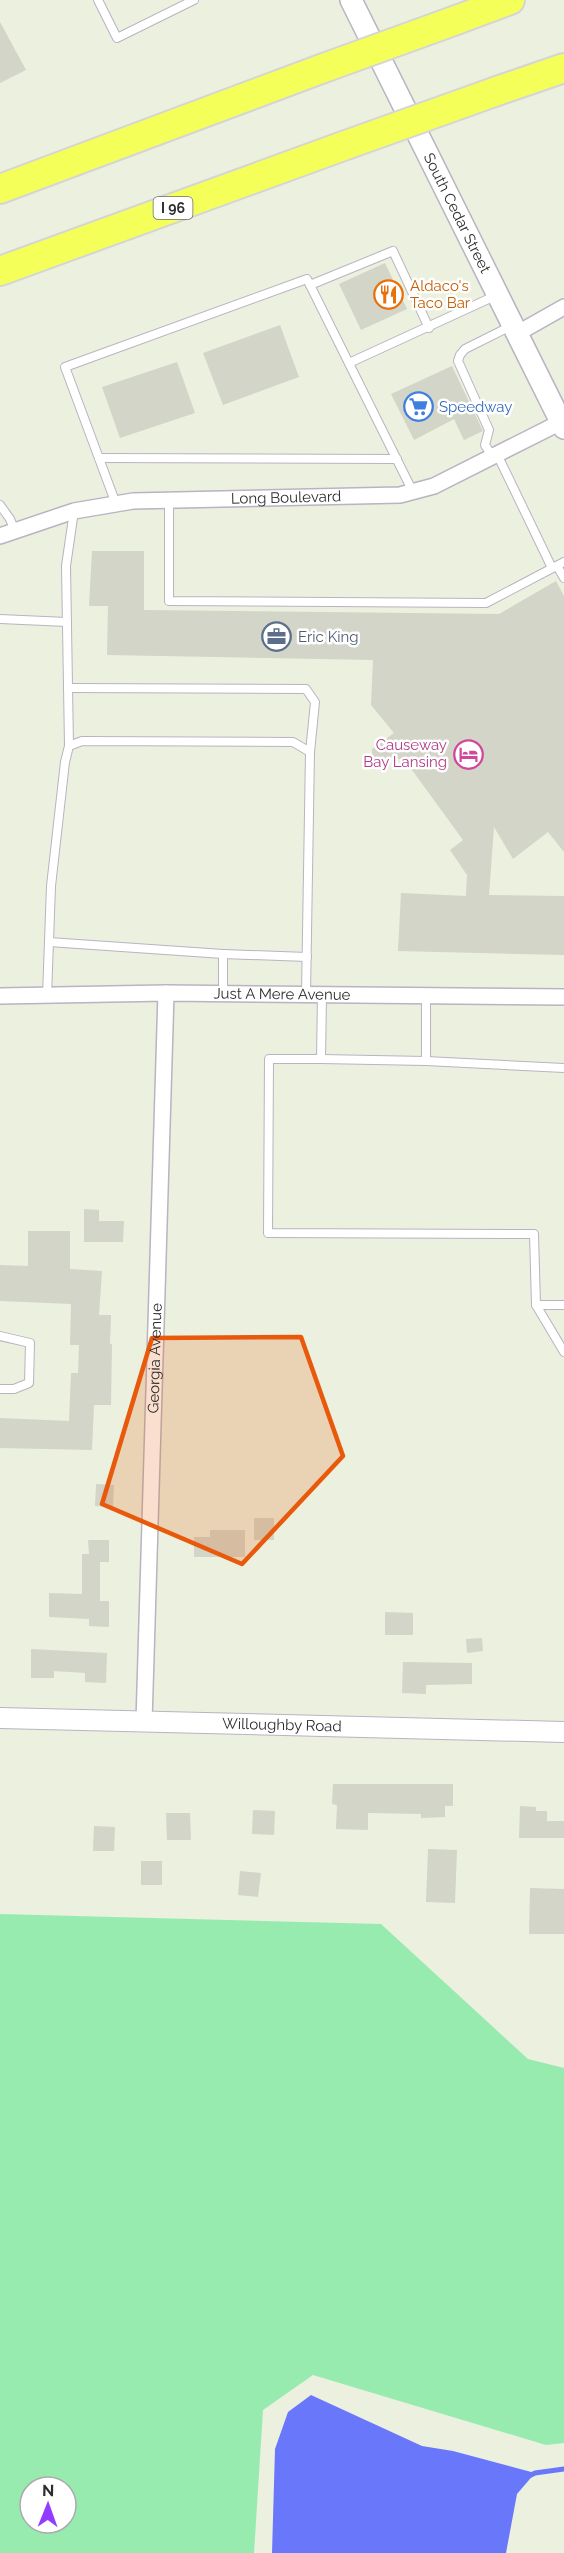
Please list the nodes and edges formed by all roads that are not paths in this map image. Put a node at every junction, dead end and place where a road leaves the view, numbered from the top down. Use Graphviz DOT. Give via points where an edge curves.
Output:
graph roads {
  1 [pos="98,0"];
  2 [pos="194,0"];
  3 [pos="351,0"];
  4 [pos="510,0"];
  5 [pos="564,68"];
  6 [pos="0,189"];
  7 [pos="0,271"];
  8 [pos="310,285"];
  9 [pos="498,295"];
  10 [pos="564,307"];
  11 [pos="429,328"];
  12 [pos="516,329"];
  13 [pos="349,363"];
  14 [pos="563,425"];
  15 [pos="494,455"];
  16 [pos="99,458"];
  17 [pos="397,459"];
  18 [pos="413,492"];
  19 [pos="169,500"];
  20 [pos="116,504"];
  21 [pos="0,505"];
  22 [pos="74,511"];
  23 [pos="7,534"];
  24 [pos="558,565"];
  25 [pos="564,578"];
  26 [pos="0,619"];
  27 [pos="67,622"];
  28 [pos="68,688"];
  29 [pos="69,746"];
  30 [pos="310,752"];
  31 [pos="49,942"];
  32 [pos="223,954"];
  33 [pos="307,957"];
  34 [pos="166,993"];
  35 [pos="223,994"];
  36 [pos="314,995"];
  37 [pos="0,996"];
  38 [pos="47,996"];
  39 [pos="426,996"];
  40 [pos="564,997"];
  41 [pos="321,1059"];
  42 [pos="426,1061"];
  43 [pos="564,1068"];
  44 [pos="536,1305"];
  45 [pos="564,1305"];
  46 [pos="0,1336"];
  47 [pos="564,1352"];
  48 [pos="0,1389"];
  49 [pos="0,1718"];
  50 [pos="144,1722"];
  51 [pos="564,1732"];
  1 -- 2 [label="lane" via="117,38"];
  3 -- 9 [label="main road, South Cedar Street"];
  4 -- 6 [label="highway, bridge"];
  5 -- 7 [label="highway, I 96, bridge"];
  8 -- 11 [label="lane" via="393,251"];
  8 -- 13 [label="lane"];
  8 -- 16 [label="lane" via="307,279 64,367"];
  9 -- 11 [label="lane"];
  9 -- 12 [label="main road, South Cedar Street"];
  10 -- 12 [label="street"];
  11 -- 13 [label="lane"];
  12 -- 14 [label="main road, South Cedar Street"];
  12 -- 15 [label="lane" via="465,349 458,361 489,430 485,445"];
  13 -- 17 [label="lane"];
  14 -- 15 [label="street, Long Boulevard"];
  15 -- 18 [label="street, Long Boulevard" via="434,486"];
  15 -- 24 [label="lane"];
  16 -- 17 [label="lane"];
  16 -- 20 [label="lane"];
  17 -- 18 [label="lane"];
  18 -- 19 [label="street, Long Boulevard"];
  19 -- 20 [label="street, Long Boulevard"];
  19 -- 24 [label="lane" via="169,601 486,603"];
  20 -- 22 [label="street, Long Boulevard"];
  21 -- 23 [label="lane" via="10,519"];
  22 -- 23 [label="street, Long Boulevard"];
  22 -- 27 [label="lane" via="66,566"];
  24 -- 25 [label="lane"];
  26 -- 27 [label="lane"];
  27 -- 28 [label="lane"];
  28 -- 29 [label="lane"];
  28 -- 30 [label="lane" via="306,689 315,702"];
  29 -- 30 [label="lane" via="82,741 292,742"];
  29 -- 31 [label="lane" via="51,886"];
  30 -- 33 [label="lane"];
  31 -- 32 [label="lane"];
  31 -- 38 [label="lane"];
  32 -- 33 [label="lane"];
  32 -- 35 [label="lane"];
  33 -- 36 [label="lane"];
  34 -- 35 [label="street, Just A Mere Avenue"];
  34 -- 38 [label="street, Just A Mere Avenue"];
  34 -- 50 [label="street, Georgia Avenue"];
  35 -- 36 [label="street, Just A Mere Avenue"];
  36 -- 39 [label="street, Just A Mere Avenue"];
  36 -- 41 [label="lane"];
  37 -- 38 [label="street, Just A Mere Avenue"];
  39 -- 40 [label="street, Just A Mere Avenue"];
  39 -- 42 [label="lane"];
  41 -- 42 [label="lane"];
  41 -- 44 [label="lane" via="269,1059 268,1233 534,1233"];
  42 -- 43 [label="lane"];
  44 -- 45 [label="lane"];
  44 -- 47 [label="lane"];
  46 -- 48 [label="lane" via="30,1343 29,1383"];
  49 -- 50 [label="street, Willoughby Road"];
  50 -- 51 [label="street, Willoughby Road"];
}
